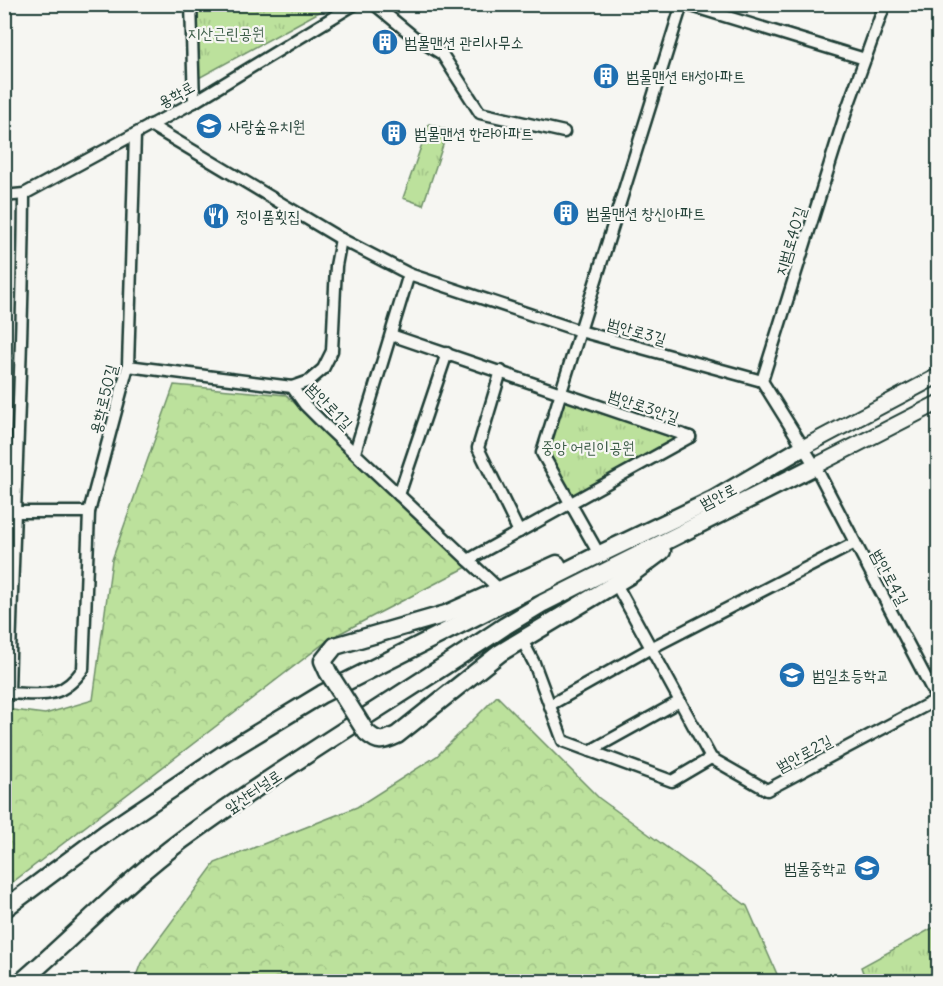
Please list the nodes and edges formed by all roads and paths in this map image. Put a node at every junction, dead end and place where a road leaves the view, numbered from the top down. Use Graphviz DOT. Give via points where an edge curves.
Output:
graph roads {
  1 [pos="191,4"];
  2 [pos="355,4"];
  3 [pos="374,4"];
  4 [pos="683,4"];
  5 [pos="885,4"];
  6 [pos="864,63"];
  7 [pos="194,102"];
  8 [pos="150,125"];
  9 [pos="564,132"];
  10 [pos="135,134"];
  11 [pos="24,194"];
  12 [pos="4,196"];
  13 [pos="341,239"];
  14 [pos="410,274"];
  15 [pos="580,331"];
  16 [pos="391,335"];
  17 [pos="447,353"];
  18 [pos="128,366"];
  19 [pos="501,371"];
  20 [pos="939,376"];
  21 [pos="762,381"];
  22 [pos="292,387"];
  23 [pos="561,393"];
  24 [pos="939,403"];
  25 [pos="802,448"];
  26 [pos="355,452"];
  27 [pos="815,466"];
  28 [pos="399,495"];
  29 [pos="713,500"];
  30 [pos="570,505"];
  31 [pos="9,512"];
  32 [pos="89,512"];
  33 [pos="702,522"];
  34 [pos="519,532"];
  35 [pos="855,543"];
  36 [pos="595,547"];
  37 [pos="468,560"];
  38 [pos="615,584"];
  39 [pos="499,589"];
  40 [pos="505,626"];
  41 [pos="522,640"];
  42 [pos="651,648"];
  43 [pos="938,700"];
  44 [pos="680,701"];
  45 [pos="550,705"];
  46 [pos="590,751"];
  47 [pos="711,758"];
  48 [pos="4,909"];
  49 [pos="21,981"];
  1 -- 7 [label="street"];
  2 -- 7 [label="street, 용학로"];
  3 -- 9 [label="street" via="442,54 480,113"];
  4 -- 6 [label="street"];
  4 -- 15 [label="street"];
  5 -- 6 [label="street"];
  6 -- 21 [label="street, 지범로40길"];
  7 -- 8 [label="street, 용학로"];
  8 -- 10 [label="street, 용학로"];
  8 -- 13 [label="street, 범안로3길"];
  10 -- 11 [label="street, 용학로"];
  10 -- 18 [label="street, 용학로50길"];
  11 -- 12 [label="street, 용학로"];
  11 -- 31 [label="street" via="23,308"];
  13 -- 14 [label="street, 범안로3길"];
  13 -- 22 [label="street" via="332,351 323,369 309,381"];
  14 -- 15 [label="street, 범안로3길"];
  14 -- 16 [label="street"];
  15 -- 21 [label="street, 범안로3길"];
  15 -- 23 [label="street"];
  16 -- 17 [label="street, 범안로3안길"];
  16 -- 26 [label="street"];
  17 -- 19 [label="street, 범안로3안길"];
  17 -- 28 [label="street"];
  18 -- 22 [label="street, 범안로1길"];
  18 -- 32 [label="street, 용학로50길"];
  19 -- 23 [label="street, 범안로3안길"];
  19 -- 34 [label="street" via="478,448"];
  20 -- 25 [label="main road, 범안로"];
  21 -- 25 [label="street"];
  22 -- 26 [label="street, 범안로1길" via="305,405"];
  23 -- 30 [label="street" via="543,453"];
  23 -- 30 [label="street, 범안로3안길" via="690,437"];
  24 -- 27 [label="main road, 범안로"];
  25 -- 27 [label="street"];
  25 -- 29 [label="highway, 범안로"];
  26 -- 28 [label="street, 범안로1길"];
  27 -- 33 [label="highway, 범안로"];
  27 -- 35 [label="street, 범안로4길"];
  28 -- 37 [label="street, 범안로1길"];
  29 -- 36 [label="highway"];
  29 -- 48 [label="highway, 범안로" via="322,694 106,833"];
  30 -- 34 [label="street, 범안로3안길"];
  30 -- 36 [label="street"];
  31 -- 32 [label="street"];
  31 -- 32 [label="street, 용학로50길" via="9,693 61,692 83,669"];
  33 -- 38 [label="highway"];
  33 -- 40 [label="highway, 범안로"];
  34 -- 37 [label="street, 범안로3안길"];
  35 -- 42 [label="street"];
  35 -- 43 [label="street, 범안로4길"];
  36 -- 39 [label="highway"];
  37 -- 39 [label="street"];
  38 -- 41 [label="highway"];
  38 -- 42 [label="street"];
  39 -- 41 [label="highway, bridge" via="446,614 335,646 323,661 366,732 382,742 397,735"];
  40 -- 49 [label="highway, 앞산터널로" via="254,789 180,842"];
  41 -- 45 [label="street"];
  42 -- 44 [label="street"];
  42 -- 45 [label="street"];
  43 -- 47 [label="street, 범안로2길" via="767,790"];
  44 -- 46 [label="street"];
  44 -- 47 [label="street"];
  45 -- 46 [label="street" via="563,741"];
  46 -- 47 [label="street" via="672,781"];
}
